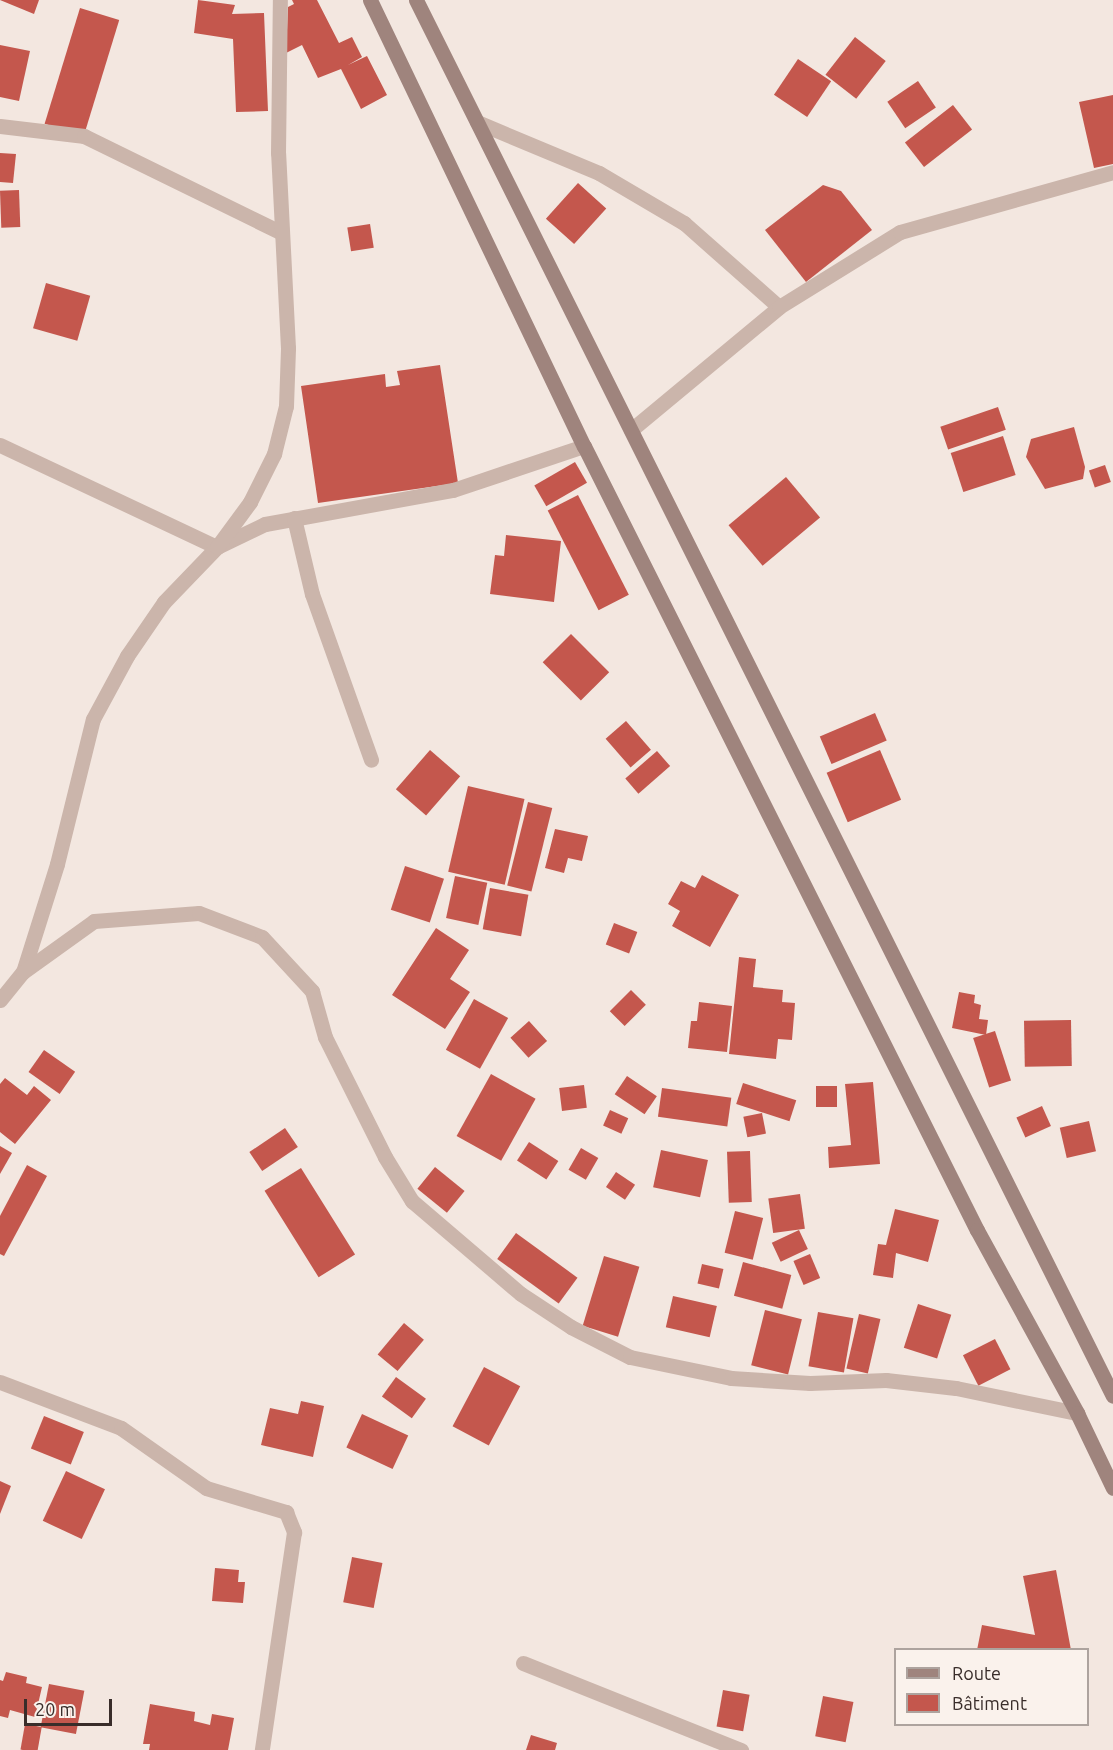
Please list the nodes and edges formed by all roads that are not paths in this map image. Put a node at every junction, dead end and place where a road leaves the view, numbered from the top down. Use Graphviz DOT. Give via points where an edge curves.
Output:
graph roads {
  1 [pos="280,0"];
  2 [pos="370,0"];
  3 [pos="416,0"];
  4 [pos="477,122"];
  5 [pos="0,126"];
  6 [pos="1113,172"];
  7 [pos="282,233"];
  8 [pos="779,307"];
  9 [pos="631,430"];
  10 [pos="0,445"];
  11 [pos="584,446"];
  12 [pos="294,518"];
  13 [pos="217,547"];
  14 [pos="370,759"];
  15 [pos="23,972"];
  16 [pos="0,1000"];
  17 [pos="0,1382"];
  18 [pos="1113,1396"];
  19 [pos="1077,1413"];
  20 [pos="1113,1488"];
  21 [pos="523,1663"];
  22 [pos="262,1750"];
  23 [pos="741,1750"];
  1 -- 7 [label="street" via="278,153"];
  2 -- 11 [label="street"];
  3 -- 4 [label="street"];
  4 -- 8 [label="street" via="599,173 684,223"];
  4 -- 9 [label="street"];
  5 -- 7 [label="street" via="84,136"];
  6 -- 8 [label="street" via="900,232"];
  7 -- 13 [label="street" via="286,406 250,502"];
  8 -- 9 [label="street"];
  9 -- 18 [label="street"];
  10 -- 13 [label="street"];
  11 -- 12 [label="street" via="453,490"];
  11 -- 19 [label="street" via="972,1219"];
  12 -- 13 [label="street" via="265,524"];
  12 -- 14 [label="street" via="312,594"];
  13 -- 15 [label="street" via="164,602 127,656 93,718 57,864"];
  15 -- 16 [label="street"];
  15 -- 19 [label="street" via="94,921 199,913 262,937 312,992 325,1037 385,1157 412,1200 520,1294 571,1327 630,1357 731,1378 810,1383 886,1380 956,1388"];
  17 -- 22 [label="street" via="121,1428 206,1488 286,1512 294,1532"];
  19 -- 20 [label="street"];
  21 -- 23 [label="street"];
}
